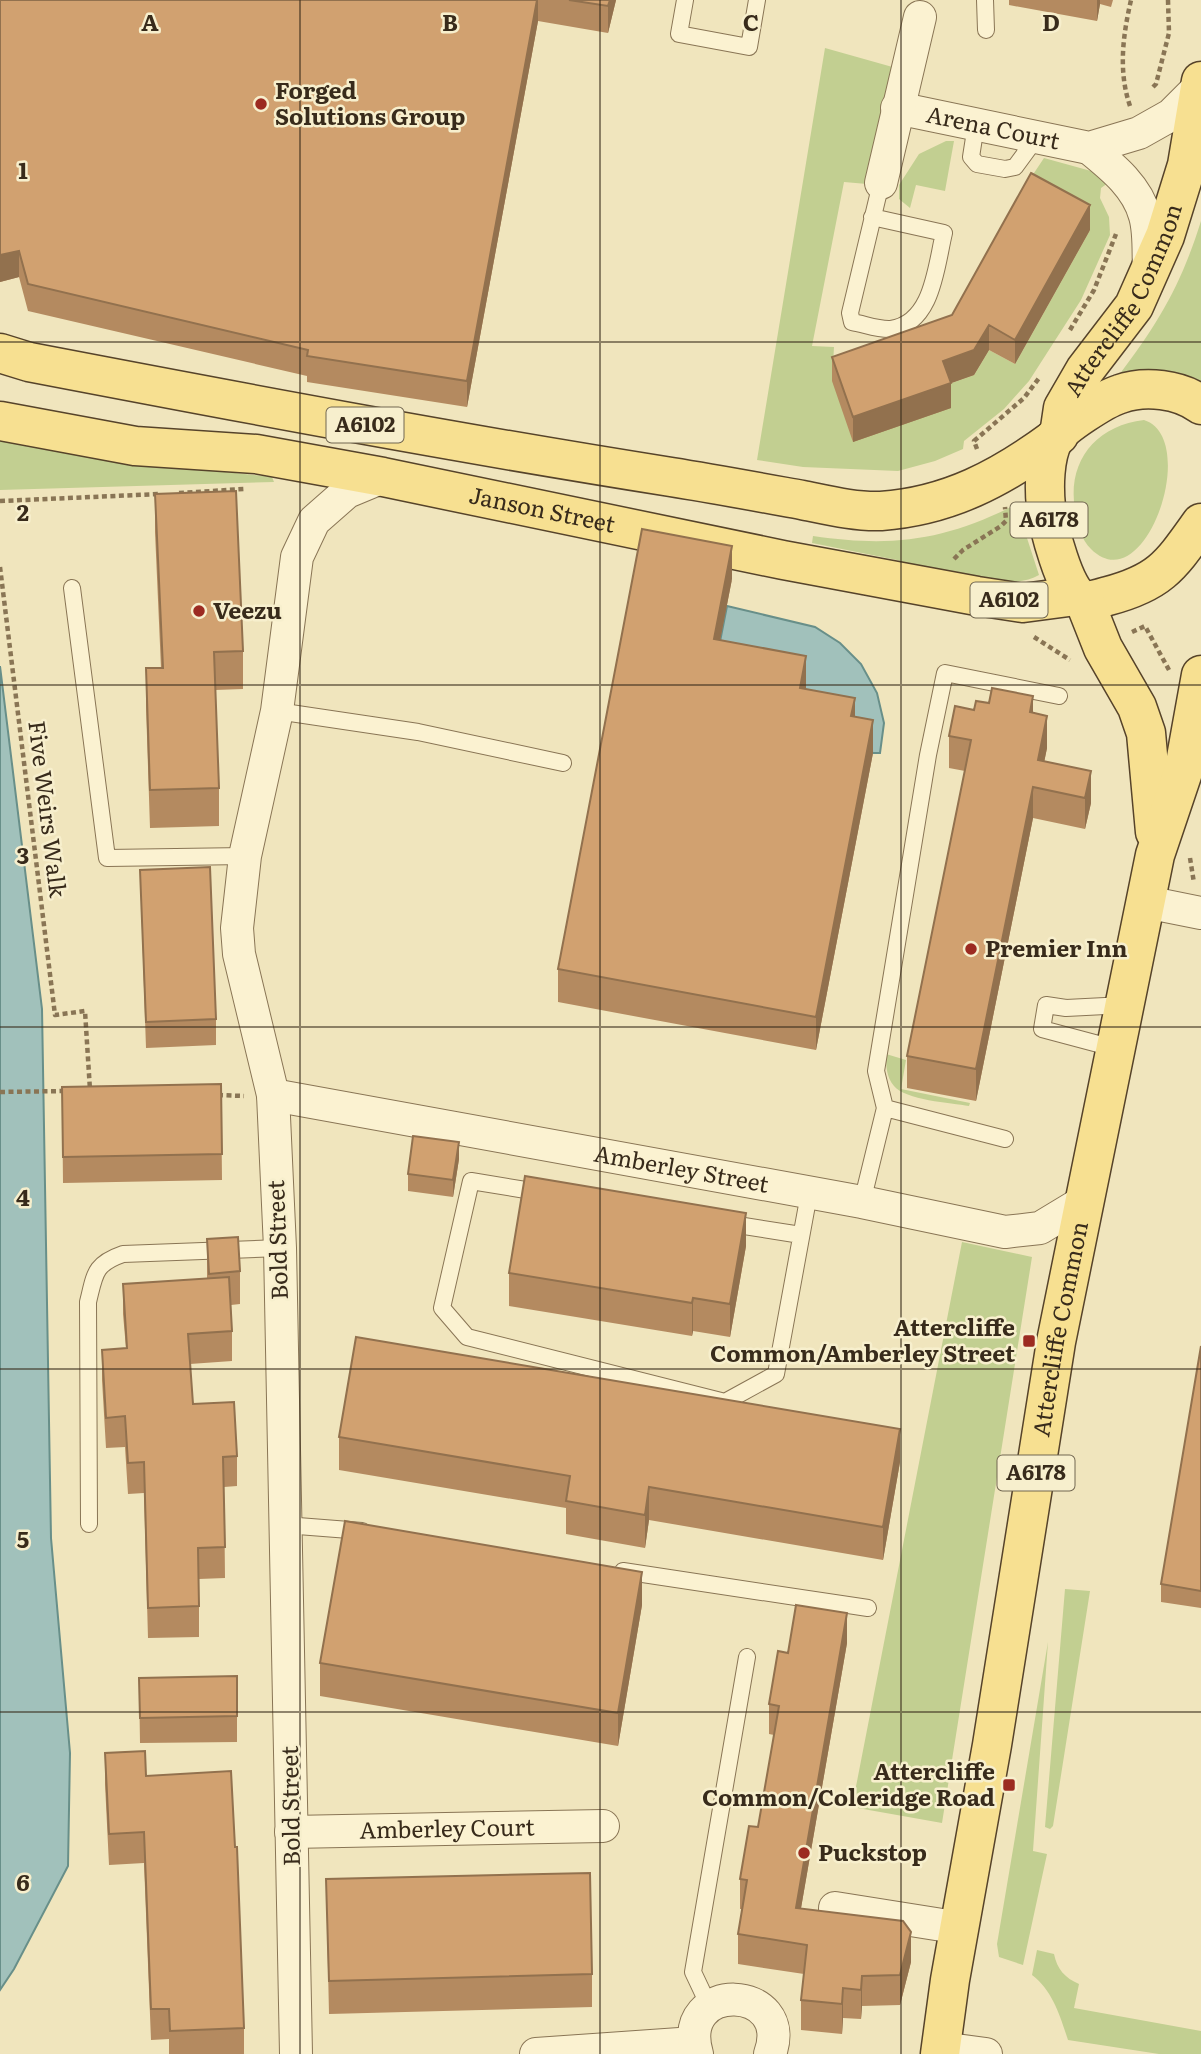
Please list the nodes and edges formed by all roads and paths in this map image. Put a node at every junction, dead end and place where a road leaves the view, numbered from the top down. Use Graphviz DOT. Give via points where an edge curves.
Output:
graph roads {
  1 [pos="685,0"];
  2 [pos="757,0"];
  3 [pos="985,0"];
  4 [pos="1131,0"];
  5 [pos="1168,0"];
  6 [pos="922,8"];
  7 [pos="986,30"];
  8 [pos="1201,84"];
  9 [pos="1148,92"];
  10 [pos="1139,100"];
  11 [pos="897,108"];
  12 [pos="1089,148"];
  13 [pos="881,183"];
  14 [pos="872,217"];
  15 [pos="1117,228"];
  16 [pos="1149,275"];
  17 [pos="1068,333"];
  18 [pos="15,357"];
  19 [pos="1040,376"];
  20 [pos="1201,405"];
  21 [pos="3,422"];
  22 [pos="1057,437"];
  23 [pos="383,477"];
  24 [pos="991,481"];
  25 [pos="245,489"];
  26 [pos="0,501"];
  27 [pos="1201,523"];
  28 [pos="0,566"];
  29 [pos="72,588"];
  30 [pos="942,589"];
  31 [pos="1080,598"];
  32 [pos="1103,648"];
  33 [pos="1200,677"];
  34 [pos="1059,696"];
  35 [pos="277,711"];
  36 [pos="563,763"];
  37 [pos="1155,855"];
  38 [pos="245,856"];
  39 [pos="1146,902"];
  40 [pos="1201,913"];
  41 [pos="1125,1005"];
  42 [pos="1117,1049"];
  43 [pos="90,1090"];
  44 [pos="103,1091"];
  45 [pos="0,1092"];
  46 [pos="206,1095"];
  47 [pos="273,1095"];
  48 [pos="885,1108"];
  49 [pos="1005,1139"];
  50 [pos="809,1194"];
  51 [pos="553,1195"];
  52 [pos="862,1202"];
  53 [pos="1083,1202"];
  54 [pos="705,1219"];
  55 [pos="801,1235"];
  56 [pos="279,1248"];
  57 [pos="89,1524"];
  58 [pos="285,1525"];
  59 [pos="376,1533"];
  60 [pos="608,1569"];
  61 [pos="868,1608"];
  62 [pos="747,1657"];
  63 [pos="603,1826"];
  64 [pos="291,1832"];
  65 [pos="835,1908"];
  66 [pos="961,1928"];
  67 [pos="709,2006"];
  68 [pos="695,2048"];
  69 [pos="940,2051"];
  70 [pos="296,2054"];
  71 [pos="536,2054"];
  72 [pos="769,2054"];
  73 [pos="986,2054"];
  1 -- 2 [label="lane" via="679,34 749,47"];
  3 -- 7 [label="lane"];
  4 -- 10 [label="path" via="1122,54 1124,88 1130,108"];
  5 -- 9 [label="path" via="1169,33 1156,83"];
  6 -- 11 [label="street, Arena Court"];
  8 -- 12 [label="street, Arena Court" via="1171,115 1139,133"];
  8 -- 16 [label="main road, Attercliffe Common / A6178" via="1182,185"];
  11 -- 12 [label="street, Arena Court"];
  11 -- 13 [label="street, Arena Court"];
  12 -- 16 [label="street, Arena Court" via="1125,179 1138,200 1145,216"];
  13 -- 14 [label="lane"];
  14 -- 14 [label="lane" via="850,313 852,321 888,330 906,325 921,312 944,233"];
  15 -- 17 [label="path" via="1094,290"];
  16 -- 22 [label="main road, Attercliffe Common / A6178" via="1134,306 1085,370 1063,408"];
  18 -- 24 [label="main road, A6102" via="488,447 842,508 908,508"];
  19 -- 24 [label="path" via="1024,398 974,441"];
  20 -- 22 [label="main road" via="1171,392 1145,389 1123,393 1097,405"];
  21 -- 23 [label="main road, Janson Street / A6102" via="135,446 256,454"];
  22 -- 24 [label="main road, A6102"];
  22 -- 31 [label="main road, A6178" via="1046,476 1046,509 1064,573"];
  23 -- 30 [label="main road, Janson Street / A6102"];
  23 -- 35 [label="street, Bold Street" via="346,492 314,521 297,557"];
  24 -- 30 [label="path" via="1006,509 1006,521 955,558"];
  25 -- 26 [label="path"];
  27 -- 31 [label="main road, Janson Street" via="1159,574 1129,590"];
  28 -- 43 [label="path, Five Weirs Walk" via="55,1014 85,1012"];
  29 -- 38 [label="lane" via="107,858"];
  30 -- 31 [label="main road, Janson Street / A6102" via="1023,603"];
  31 -- 32 [label="main road, Attercliffe Common / A6178"];
  32 -- 33 [label="path" via="1144,626 1168,670"];
  32 -- 37 [label="main road, Attercliffe Common / A6178" via="1137,707 1146,733"];
  33 -- 37 [label="main road, Attercliffe Common / A6178" via="1184,769"];
  34 -- 48 [label="lane" via="945,674 876,1071"];
  35 -- 36 [label="lane" via="418,732"];
  35 -- 38 [label="street, Bold Street"];
  37 -- 39 [label="main road, Attercliffe Common / A6178"];
  38 -- 47 [label="street, Bold Street" via="237,928 239,954"];
  39 -- 40 [label="street"];
  39 -- 41 [label="main road, Attercliffe Common / A6178"];
  41 -- 42 [label="main road, Attercliffe Common / A6178"];
  41 -- 42 [label="lane" via="1066,1008 1040,1016"];
  42 -- 53 [label="main road, Attercliffe Common / A6178"];
  43 -- 44 [label="path"];
  43 -- 45 [label="path"];
  46 -- 47 [label="path"];
  47 -- 50 [label="street, Amberley Street"];
  47 -- 56 [label="street, Bold Street"];
  48 -- 49 [label="lane"];
  48 -- 52 [label="lane"];
  50 -- 52 [label="street, Amberley Street"];
  50 -- 55 [label="lane"];
  51 -- 55 [label="lane" via="471,1181 442,1308 467,1336 725,1402 776,1374"];
  52 -- 53 [label="street, Amberley Street" via="1005,1232 1040,1228"];
  53 -- 66 [label="main road, Attercliffe Common / A6178"];
  54 -- 55 [label="lane"];
  56 -- 57 [label="lane" via="123,1254 105,1260 95,1274 88,1302"];
  56 -- 58 [label="street, Bold Street"];
  58 -- 59 [label="lane"];
  58 -- 64 [label="street, Bold Street"];
  60 -- 61 [label="lane"];
  62 -- 67 [label="lane" via="693,1972"];
  63 -- 64 [label="street, Amberley Court"];
  64 -- 70 [label="street, Bold Street"];
  65 -- 66 [label="street"];
  66 -- 69 [label="main road, Attercliffe Common / A6178"];
  67 -- 68 [label="street" via="695,2029"];
  67 -- 72 [label="street" via="735,1998 760,2008 773,2032"];
  68 -- 71 [label="street"];
  69 -- 73 [label="street"];
}
